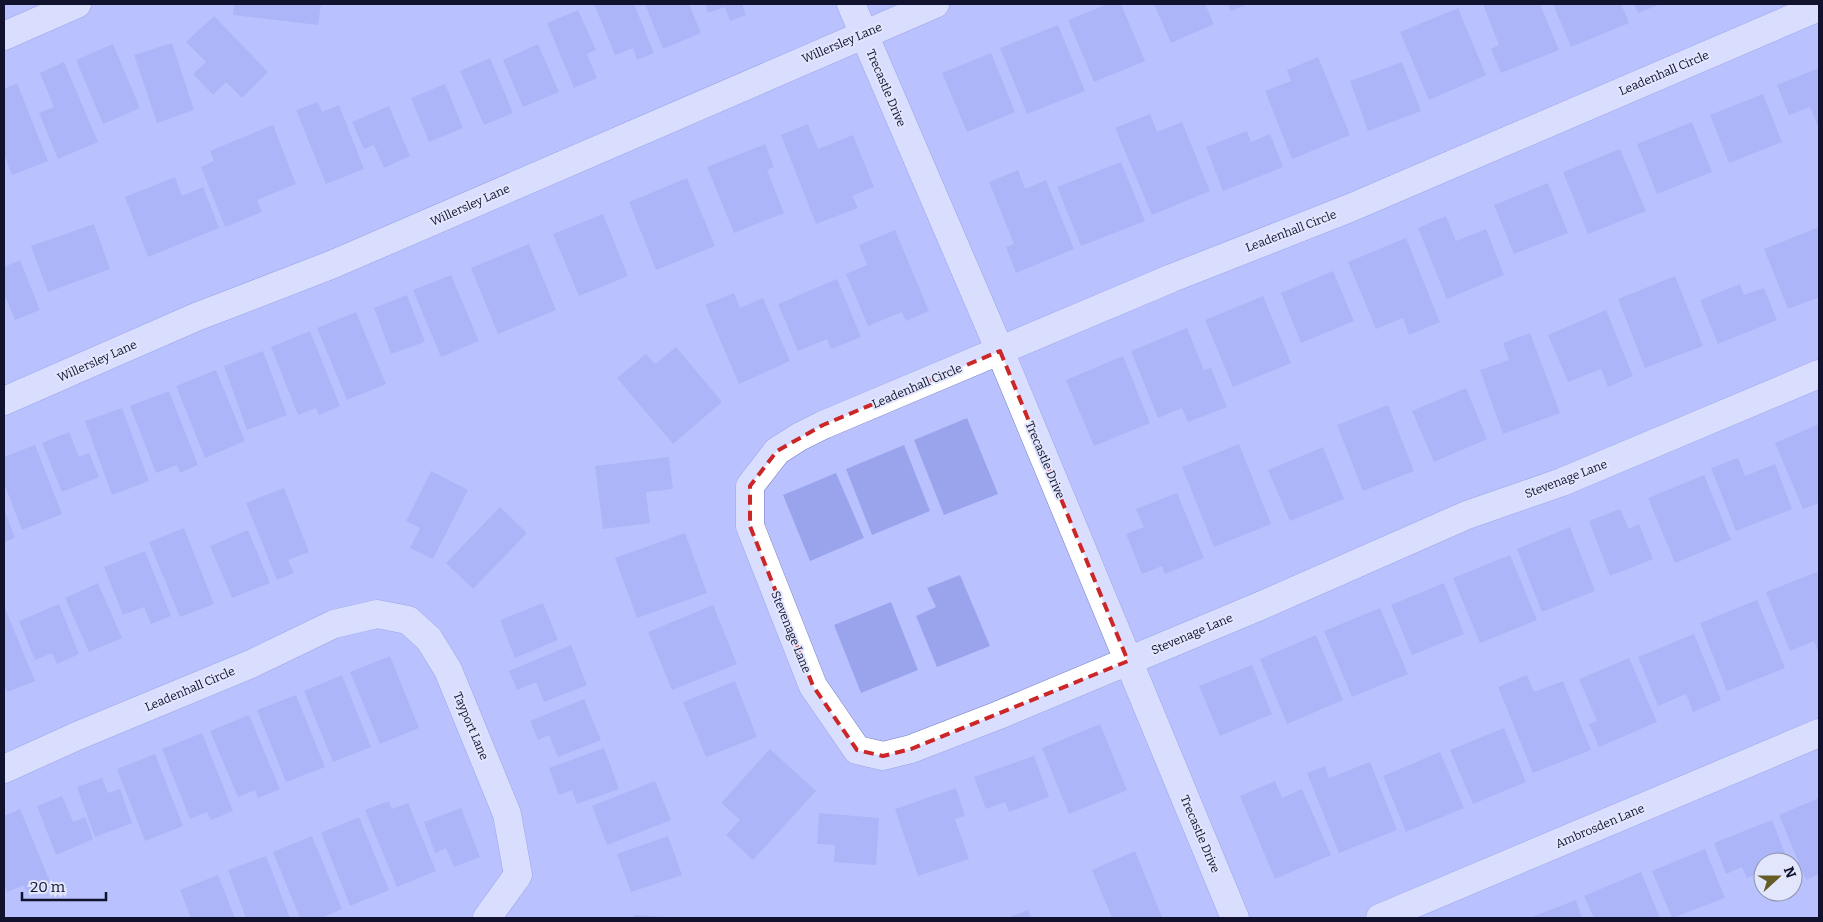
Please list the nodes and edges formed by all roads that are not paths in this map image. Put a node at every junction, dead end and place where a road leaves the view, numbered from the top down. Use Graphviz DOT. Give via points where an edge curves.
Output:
graph roads {
  1 [pos="77,4"];
  2 [pos="852,4"];
  3 [pos="935,4"];
  4 [pos="1819,7"];
  5 [pos="863,34"];
  6 [pos="4,36"];
  7 [pos="1000,351"];
  8 [pos="1819,374"];
  9 [pos="4,401"];
  10 [pos="769,462"];
  11 [pos="377,614"];
  12 [pos="1128,661"];
  13 [pos="1819,733"];
  14 [pos="4,769"];
  15 [pos="487,918"];
  16 [pos="1235,918"];
  17 [pos="1380,918"];
  1 -- 6 [label="street"];
  2 -- 5 [label="street, Trecastle Drive"];
  3 -- 5 [label="street, Willersley Lane"];
  4 -- 7 [label="street, Leadenhall Circle" via="1350,208 1172,278"];
  5 -- 7 [label="street, Trecastle Drive"];
  5 -- 9 [label="street, Willersley Lane" via="331,266 196,317"];
  7 -- 10 [label="street, Leadenhall Circle" via="823,424 784,446"];
  7 -- 12 [label="street, Trecastle Drive"];
  8 -- 12 [label="street, Stevenage Lane" via="1562,482 1467,515"];
  10 -- 12 [label="street, Stevenage Lane" via="750,486 750,526 813,686 858,750 883,756 911,749"];
  11 -- 14 [label="street, Leadenhall Circle" via="334,624 251,664"];
  11 -- 15 [label="street, Tayport Lane" via="408,620 429,639 448,670 507,814 518,875"];
  12 -- 16 [label="street, Trecastle Drive"];
  13 -- 17 [label="street, Ambrosden Lane"];
}
